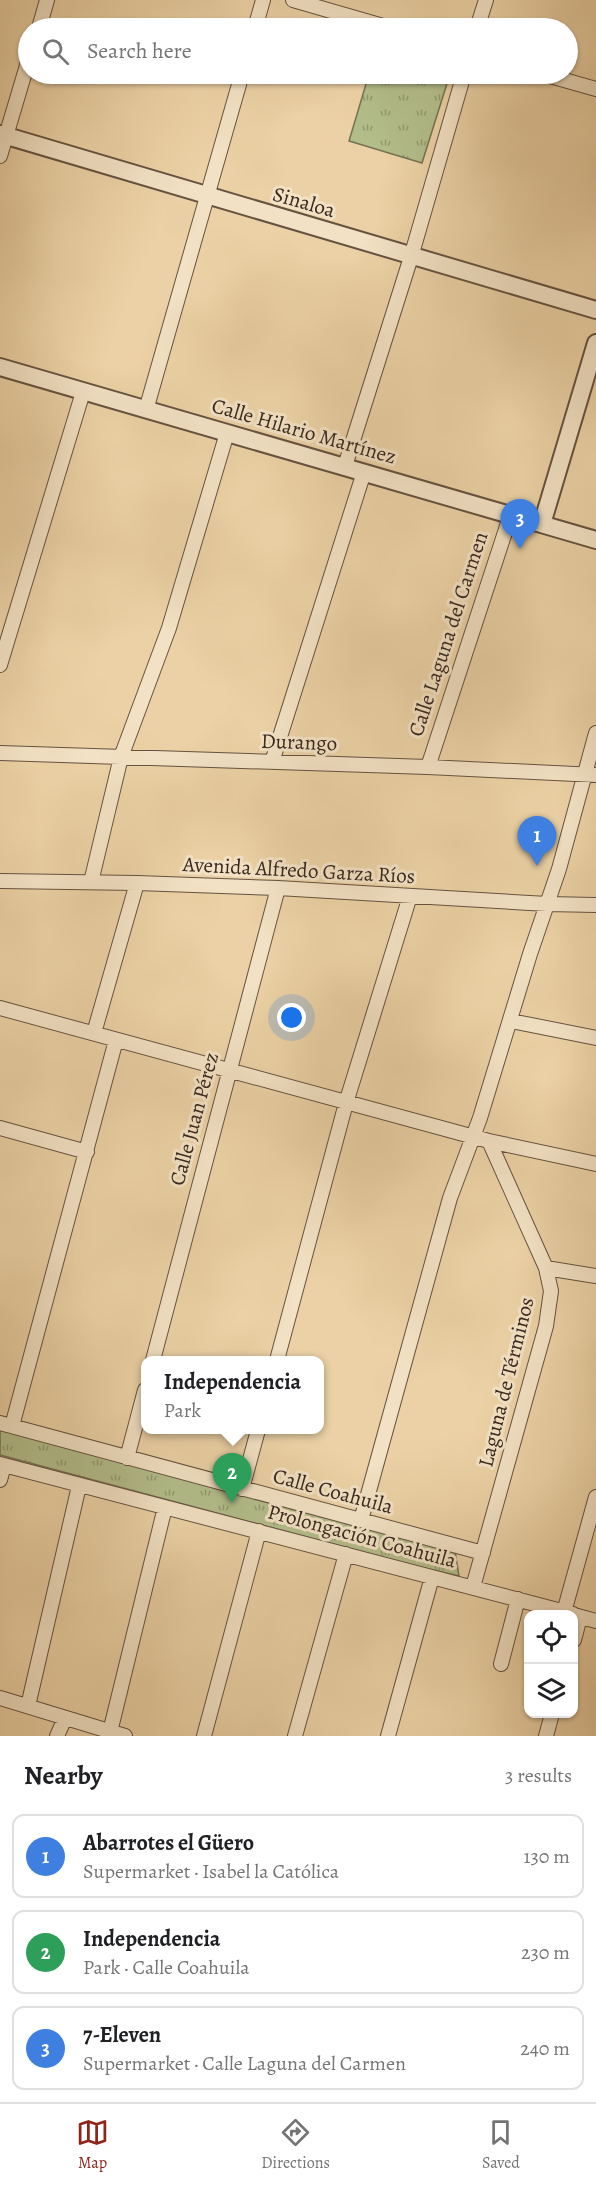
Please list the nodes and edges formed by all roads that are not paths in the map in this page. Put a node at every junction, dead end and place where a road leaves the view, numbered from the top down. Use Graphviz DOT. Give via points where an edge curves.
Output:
graph roads {
  1 [pos="47,0"];
  2 [pos="263,0"];
  3 [pos="292,0"];
  4 [pos="486,0"];
  5 [pos="42,18"];
  6 [pos="258,18"];
  7 [pos="355,18"];
  8 [pos="480,18"];
  9 [pos="20,84"];
  10 [pos="239,84"];
  11 [pos="461,84"];
  12 [pos="578,84"];
  13 [pos="596,89"];
  14 [pos="3,135"];
  15 [pos="0,156"];
  16 [pos="207,196"];
  17 [pos="411,257"];
  18 [pos="596,310"];
  19 [pos="596,343"];
  20 [pos="0,367"];
  21 [pos="83,392"];
  22 [pos="146,410"];
  23 [pos="227,433"];
  24 [pos="345,466"];
  25 [pos="364,472"];
  26 [pos="511,514"];
  27 [pos="542,524"];
  28 [pos="596,540"];
  29 [pos="0,665"];
  30 [pos="596,732"];
  31 [pos="0,753"];
  32 [pos="121,758"];
  33 [pos="272,762"];
  34 [pos="428,768"];
  35 [pos="590,775"];
  36 [pos="0,881"];
  37 [pos="91,882"];
  38 [pos="137,883"];
  39 [pos="278,888"];
  40 [pos="410,896"];
  41 [pos="547,904"];
  42 [pos="596,905"];
  43 [pos="0,1008"];
  44 [pos="511,1021"];
  45 [pos="94,1034"];
  46 [pos="596,1038"];
  47 [pos="116,1040"];
  48 [pos="228,1071"];
  49 [pos="346,1103"];
  50 [pos="0,1128"];
  51 [pos="473,1137"];
  52 [pos="489,1141"];
  53 [pos="87,1152"];
  54 [pos="596,1164"];
  55 [pos="546,1268"];
  56 [pos="596,1276"];
  57 [pos="154,1356"];
  58 [pos="278,1356"];
  59 [pos="141,1405"];
  60 [pos="6,1424"];
  61 [pos="257,1434"];
  62 [pos="127,1458"];
  63 [pos="2,1464"];
  64 [pos="0,1480"];
  65 [pos="79,1486"];
  66 [pos="242,1489"];
  67 [pos="596,1497"];
  68 [pos="165,1507"];
  69 [pos="361,1520"];
  70 [pos="259,1531"];
  71 [pos="483,1553"];
  72 [pos="346,1554"];
  73 [pos="432,1577"];
  74 [pos="473,1587"];
  75 [pos="519,1599"];
  76 [pos="559,1610"];
  77 [pos="574,1610"];
  78 [pos="578,1616"];
  79 [pos="596,1621"];
  80 [pos="501,1664"];
  81 [pos="0,1698"];
  82 [pos="28,1706"];
  83 [pos="64,1718"];
  84 [pos="551,1718"];
  85 [pos="110,1732"];
  86 [pos="57,1736"];
  87 [pos="125,1736"];
  88 [pos="204,1736"];
  89 [pos="295,1736"];
  90 [pos="388,1736"];
  91 [pos="546,1736"];
  1 -- 5 [label="street"];
  2 -- 6 [label="street"];
  3 -- 7 [label="street"];
  4 -- 8 [label="street"];
  9 -- 14 [label="street"];
  10 -- 16 [label="street"];
  11 -- 17 [label="street"];
  12 -- 13 [label="street"];
  14 -- 15 [label="street"];
  14 -- 16 [label="street, Sinaloa"];
  16 -- 17 [label="street, Sinaloa"];
  16 -- 22 [label="street"];
  17 -- 18 [label="street, Sinaloa"];
  17 -- 24 [label="street"];
  19 -- 27 [label="street"];
  20 -- 21 [label="street, Calle Hilario Martínez"];
  21 -- 22 [label="street, Calle Hilario Martínez"];
  21 -- 29 [label="street"];
  22 -- 23 [label="street, Calle Hilario Martínez"];
  23 -- 24 [label="street, Calle Hilario Martínez"];
  23 -- 32 [label="street" via="169,628"];
  24 -- 25 [label="street, Calle Hilario Martínez"];
  25 -- 26 [label="street, Calle Hilario Martínez"];
  25 -- 33 [label="street"];
  26 -- 27 [label="street, Calle Hilario Martínez"];
  26 -- 34 [label="street, Calle Laguna del Carmen"];
  27 -- 28 [label="street, Calle Hilario Martínez"];
  30 -- 35 [label="street"];
  31 -- 32 [label="street, Durango"];
  32 -- 33 [label="street, Durango"];
  32 -- 37 [label="street"];
  33 -- 34 [label="street, Durango"];
  34 -- 35 [label="street, Durango"];
  35 -- 41 [label="street"];
  36 -- 37 [label="street, Avenida Alfredo Garza Ríos"];
  37 -- 38 [label="street, Avenida Alfredo Garza Ríos"];
  38 -- 39 [label="street, Avenida Alfredo Garza Ríos"];
  38 -- 45 [label="street"];
  39 -- 40 [label="street, Avenida Alfredo Garza Ríos"];
  39 -- 48 [label="street, Calle Juan Pérez"];
  40 -- 41 [label="street, Avenida Alfredo Garza Ríos"];
  40 -- 49 [label="street"];
  41 -- 42 [label="street, Avenida Alfredo Garza Ríos"];
  41 -- 44 [label="street"];
  43 -- 45 [label="street"];
  44 -- 46 [label="street"];
  44 -- 51 [label="street"];
  45 -- 47 [label="street"];
  47 -- 48 [label="street"];
  47 -- 53 [label="street"];
  48 -- 49 [label="street"];
  48 -- 57 [label="street, Calle Juan Pérez"];
  49 -- 51 [label="street"];
  49 -- 58 [label="street"];
  50 -- 53 [label="street"];
  51 -- 52 [label="street"];
  51 -- 69 [label="street" via="450,1198"];
  52 -- 54 [label="street"];
  52 -- 55 [label="street, Laguna de Términos"];
  53 -- 60 [label="street"];
  55 -- 56 [label="street"];
  55 -- 71 [label="street, Laguna de Términos" via="551,1291 546,1326"];
  59 -- 62 [label="street"];
  60 -- 62 [label="street, Calle Coahuila"];
  61 -- 66 [label="street"];
  62 -- 66 [label="street, Calle Coahuila"];
  63 -- 64 [label="street"];
  63 -- 65 [label="street, Prolongación Coahuila"];
  65 -- 68 [label="street, Prolongación Coahuila"];
  65 -- 82 [label="street"];
  66 -- 69 [label="street, Calle Coahuila"];
  67 -- 77 [label="street"];
  68 -- 70 [label="street, Prolongación Coahuila"];
  68 -- 85 [label="street"];
  69 -- 71 [label="street, Calle Coahuila"];
  70 -- 72 [label="street, Prolongación Coahuila"];
  70 -- 88 [label="street"];
  71 -- 74 [label="street, Laguna de Términos"];
  72 -- 73 [label="street, Prolongación Coahuila"];
  72 -- 89 [label="street"];
  73 -- 74 [label="street, Prolongación Coahuila"];
  73 -- 90 [label="street"];
  74 -- 75 [label="street, Prolongación Coahuila"];
  75 -- 76 [label="street, Prolongación Coahuila"];
  75 -- 80 [label="street"];
  78 -- 79 [label="street, Prolongación Coahuila"];
  81 -- 82 [label="street"];
  82 -- 83 [label="street"];
  83 -- 85 [label="street"];
  83 -- 86 [label="street"];
  84 -- 91 [label="street"];
  85 -- 87 [label="street"];
}
